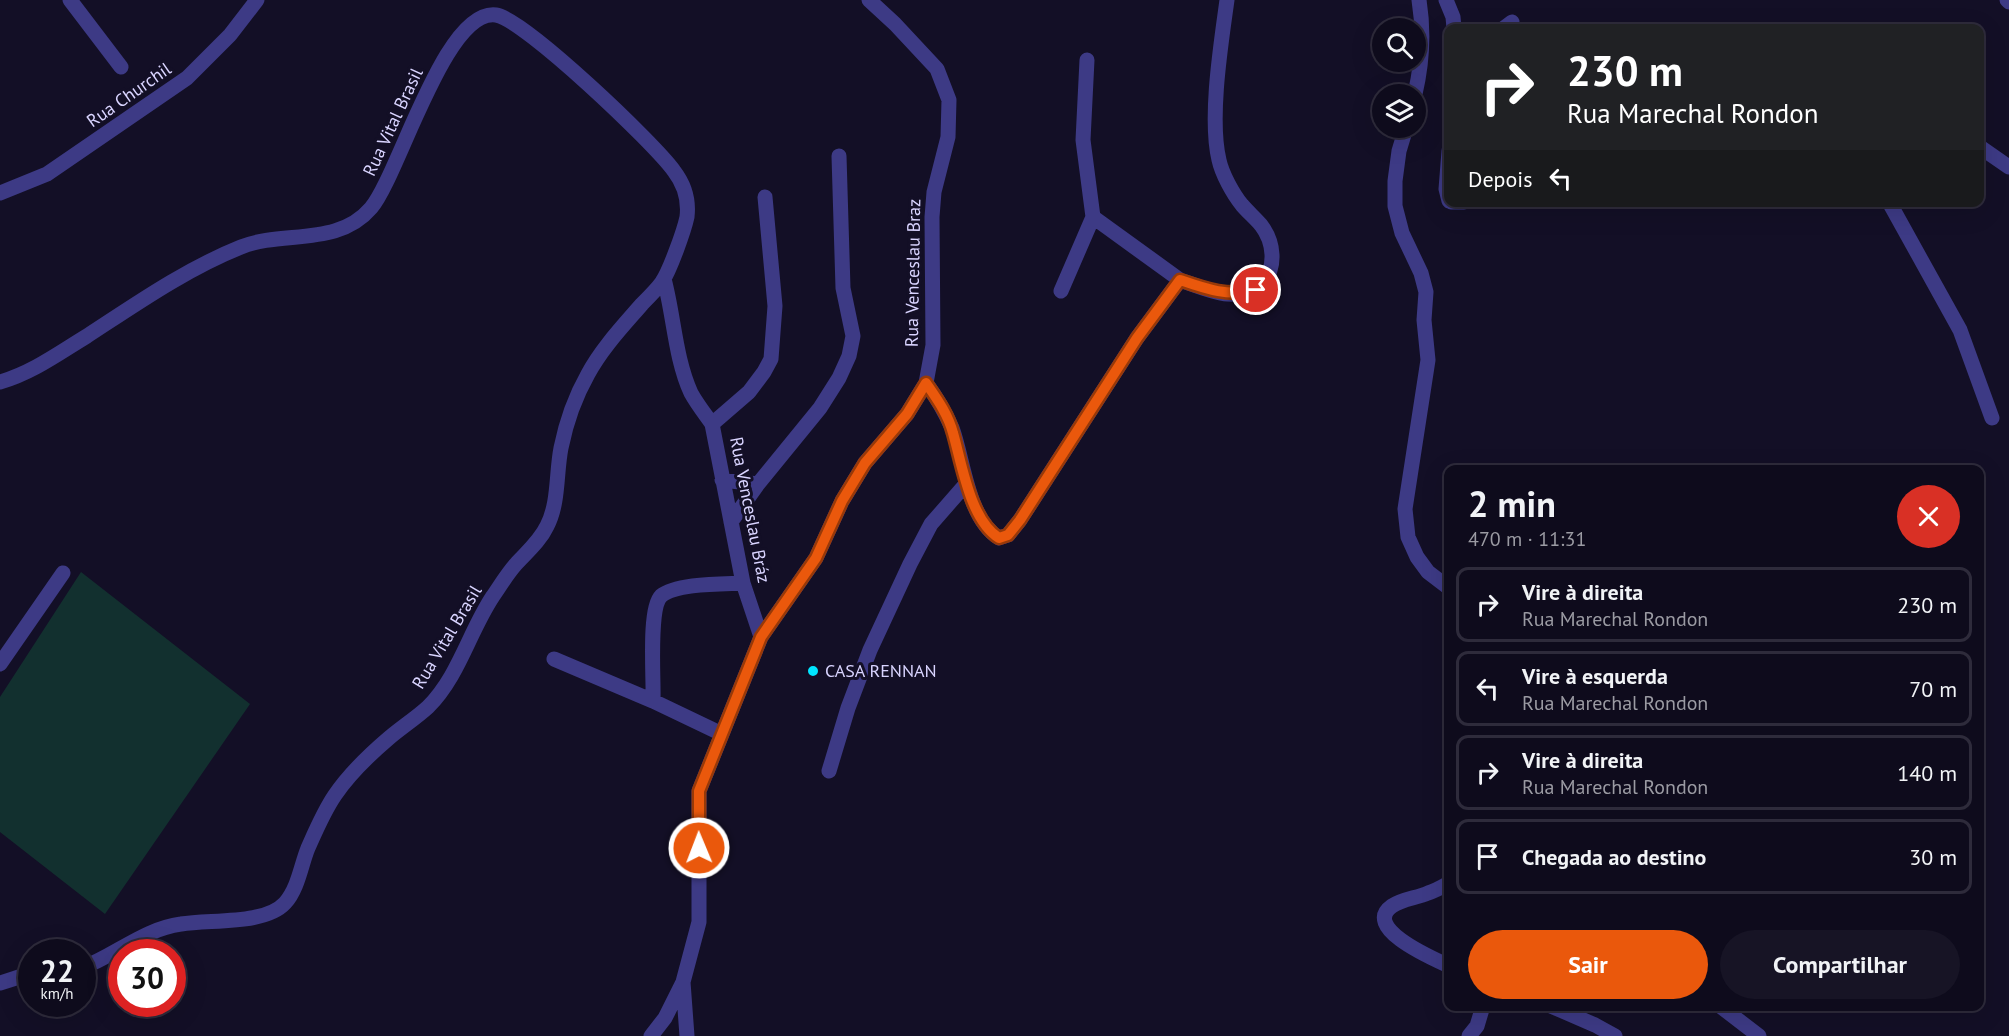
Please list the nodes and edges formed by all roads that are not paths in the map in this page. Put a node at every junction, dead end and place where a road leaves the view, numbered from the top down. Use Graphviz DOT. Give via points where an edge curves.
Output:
graph roads {
  1 [pos="70,0"];
  2 [pos="258,0"];
  3 [pos="869,0"];
  4 [pos="1227,0"];
  5 [pos="1419,0"];
  6 [pos="1446,0"];
  7 [pos="1454,24"];
  8 [pos="1087,60"];
  9 [pos="121,67"];
  10 [pos="1416,84"];
  11 [pos="1403,138"];
  12 [pos="1984,150"];
  13 [pos="839,156"];
  14 [pos="2009,167"];
  15 [pos="0,193"];
  16 [pos="765,197"];
  17 [pos="1892,207"];
  18 [pos="1093,217"];
  19 [pos="664,279"];
  20 [pos="1180,280"];
  21 [pos="1062,291"];
  22 [pos="0,382"];
  23 [pos="926,383"];
  24 [pos="1992,418"];
  25 [pos="712,424"];
  26 [pos="722,480"];
  27 [pos="758,484"];
  28 [pos="966,484"];
  29 [pos="731,522"];
  30 [pos="63,573"];
  31 [pos="743,583"];
  32 [pos="1444,584"];
  33 [pos="761,637"];
  34 [pos="554,659"];
  35 [pos="0,664"];
  36 [pos="653,701"];
  37 [pos="722,734"];
  38 [pos="829,771"];
  39 [pos="1444,886"];
  40 [pos="96,962"];
  41 [pos="1444,963"];
  42 [pos="18,977"];
  43 [pos="683,982"];
  44 [pos="0,983"];
  45 [pos="1482,1011"];
  46 [pos="1563,1011"];
  47 [pos="1726,1011"];
  48 [pos="688,1033"];
  49 [pos="651,1036"];
  50 [pos="1469,1036"];
  51 [pos="1615,1036"];
  52 [pos="1759,1036"];
  1 -- 9 [label="street"];
  2 -- 15 [label="street, Rua Churchil" via="187,78 47,174"];
  3 -- 23 [label="street, Rua Venceslau Braz" via="938,69 950,100 948,137 934,192 933,345"];
  4 -- 20 [label="street" via="1217,94 1219,162 1241,204 1271,242 1272,261 1268,278 1256,290 1239,294 1220,293"];
  5 -- 10 [label="street" via="1422,47"];
  6 -- 7 [label="street"];
  8 -- 18 [label="street" via="1083,140"];
  11 -- 32 [label="street" via="1395,206 1426,292 1428,360 1405,510 1408,537 1417,557"];
  12 -- 14 [label="street"];
  13 -- 27 [label="street" via="842,277 853,336 849,356 820,408"];
  16 -- 25 [label="street" via="775,306 771,359 749,392"];
  17 -- 24 [label="street" via="1960,330"];
  18 -- 20 [label="street"];
  18 -- 21 [label="street"];
  19 -- 22 [label="street, Rua Vital Brasil" via="686,220 687,202 676,173 631,125 537,40 517,24 497,15 486,16 459,37 425,94 384,187 371,208 356,221 319,235 249,244 229,252 152,294 42,364"];
  19 -- 25 [label="street" via="684,374"];
  19 -- 40 [label="street, Rua Vital Brasil" via="611,339 585,378 567,423 547,527 492,598 464,655 429,705 364,760 335,795 283,906 259,918 165,927"];
  20 -- 28 [label="street" via="1137,338 1008,535 999,538 990,532"];
  23 -- 28 [label="street" via="953,430"];
  23 -- 33 [label="street, Rua Venceslau Braz" via="907,414 858,473 816,558"];
  25 -- 26 [label="street, Rua Venceslau Bráz"];
  26 -- 27 [label="street"];
  26 -- 29 [label="street, Rua Venceslau Bráz"];
  27 -- 29 [label="street"];
  28 -- 38 [label="street" via="932,524 910,564 870,650"];
  29 -- 31 [label="street, Rua Venceslau Bráz"];
  30 -- 35 [label="street"];
  31 -- 33 [label="street, Rua Venceslau Bráz"];
  31 -- 36 [label="street" via="680,588 656,603"];
  33 -- 37 [label="street, Rua Venceslau Braz"];
  34 -- 36 [label="street"];
  36 -- 37 [label="street"];
  37 -- 43 [label="street, Rua Venceslau Braz" via="699,791 699,922"];
  39 -- 41 [label="street" via="1393,904 1384,921 1400,940"];
  42 -- 44 [label="street"];
  43 -- 48 [label="street, Rua Venceslau Braz"];
  43 -- 49 [label="street, Rua Venceslau Braz"];
  45 -- 50 [label="street"];
  46 -- 51 [label="street"];
  47 -- 52 [label="street"];
}
